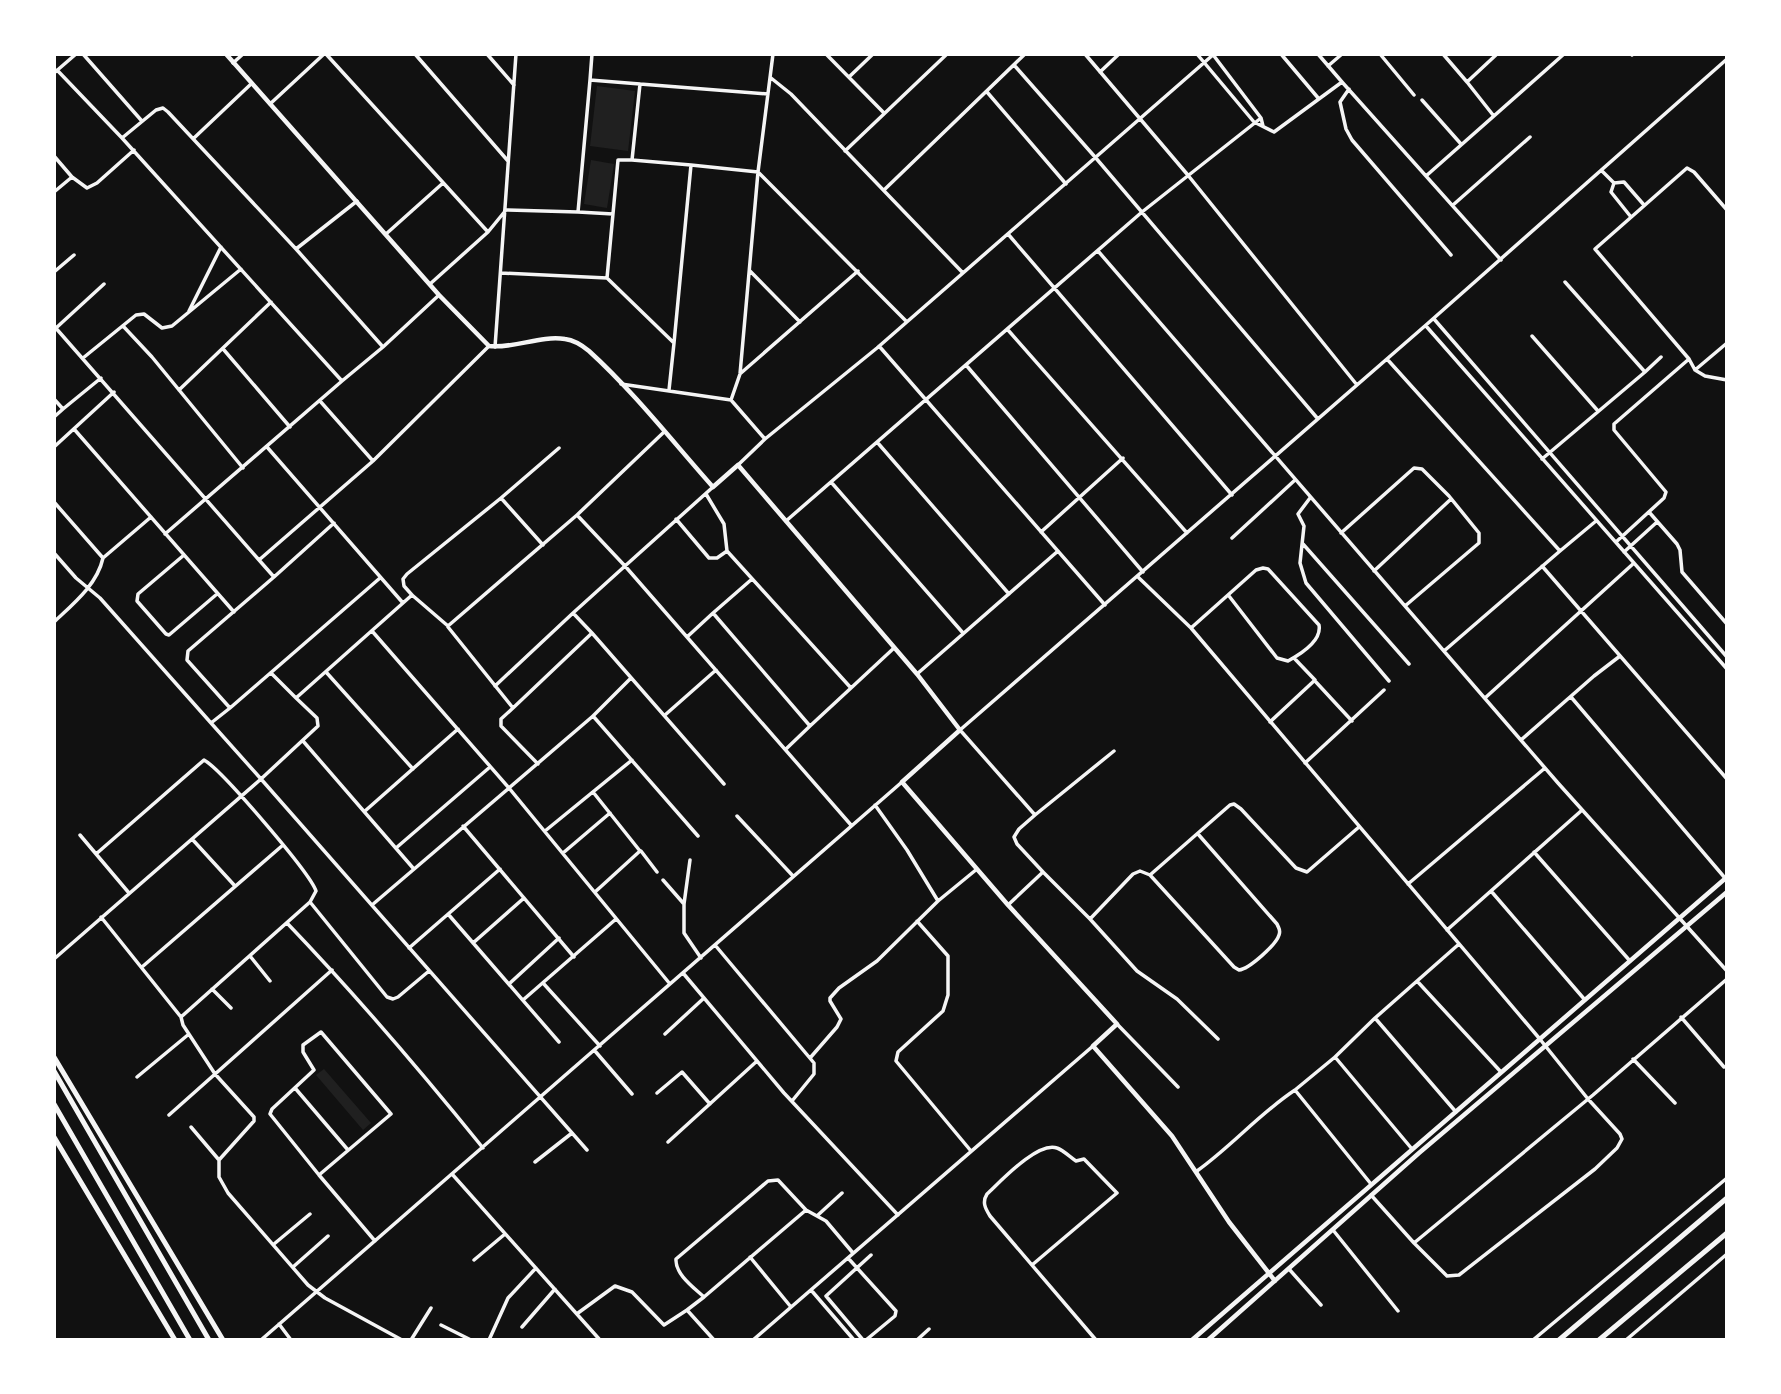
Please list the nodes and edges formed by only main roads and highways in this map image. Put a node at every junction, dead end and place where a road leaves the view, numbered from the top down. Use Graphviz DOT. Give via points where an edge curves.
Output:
graph roads {
  1 [pos="54,1057"];
  2 [pos="54,1071"];
  3 [pos="54,1104"];
  4 [pos="54,1137"];
  5 [pos="1727,1198"];
  6 [pos="1727,1233"];
  7 [pos="174,1340"];
  8 [pos="190,1340"];
  9 [pos="209,1340"];
  10 [pos="223,1340"];
  11 [pos="1559,1340"];
  12 [pos="1599,1340"];
  1 -- 10 [label="main road"];
  2 -- 9 [label="main road"];
  3 -- 8 [label="main road"];
  4 -- 7 [label="main road"];
  5 -- 11 [label="main road"];
  6 -- 12 [label="main road"];
}
